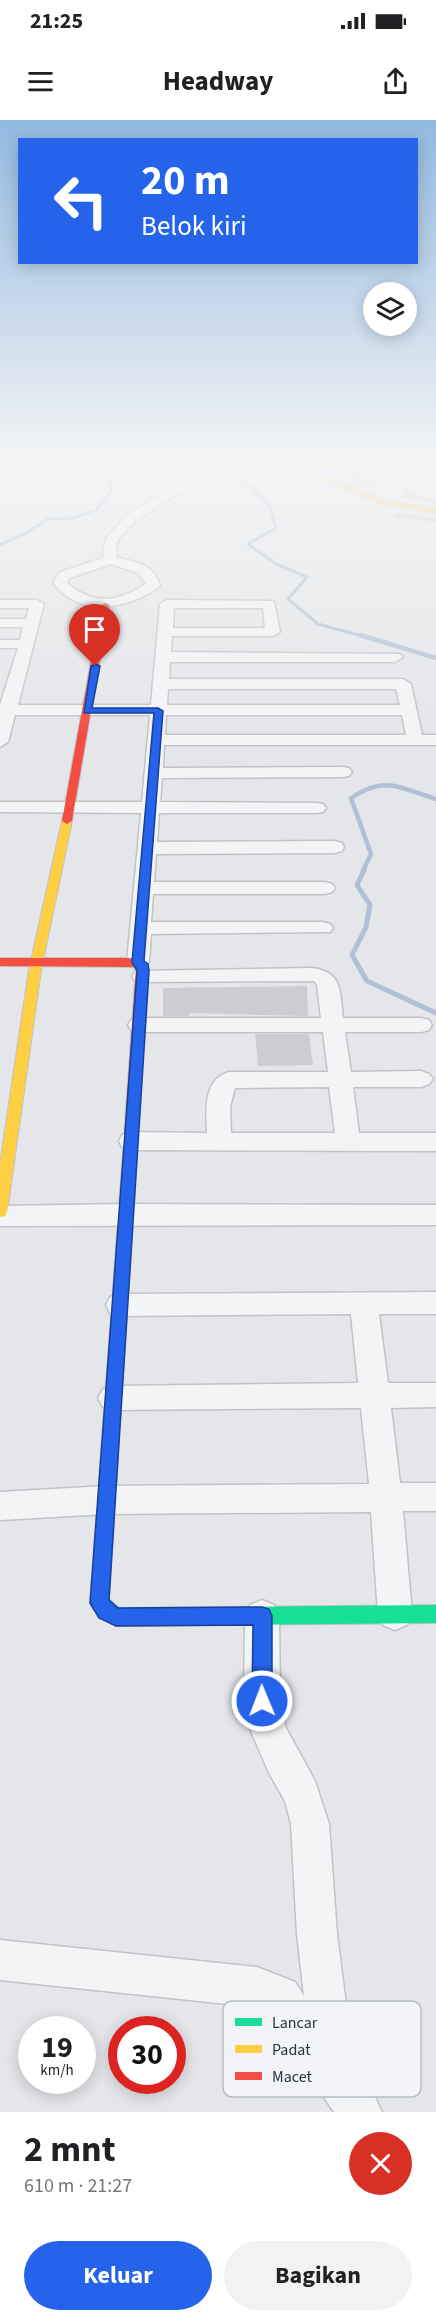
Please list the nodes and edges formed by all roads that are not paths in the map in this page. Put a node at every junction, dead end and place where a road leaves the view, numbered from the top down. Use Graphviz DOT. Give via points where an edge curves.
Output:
graph roads {
  1 [pos="110,550"];
  2 [pos="110,560"];
  3 [pos="0,604"];
  4 [pos="218,604"];
  5 [pos="105,605"];
  6 [pos="0,623"];
  7 [pos="32,623"];
  8 [pos="165,632"];
  9 [pos="220,632"];
  10 [pos="336,640"];
  11 [pos="0,644"];
  12 [pos="27,644"];
  13 [pos="163,657"];
  14 [pos="339,657"];
  15 [pos="395,657"];
  16 [pos="0,665"];
  17 [pos="21,665"];
  18 [pos="161,684"];
  19 [pos="343,684"];
  20 [pos="7,687"];
  21 [pos="4,710"];
  22 [pos="346,710"];
  23 [pos="408,710"];
  24 [pos="87,711"];
  25 [pos="158,711"];
  26 [pos="285,711"];
  27 [pos="0,740"];
  28 [pos="156,740"];
  29 [pos="285,740"];
  30 [pos="351,740"];
  31 [pos="415,740"];
  32 [pos="436,740"];
  33 [pos="342,772"];
  34 [pos="153,773"];
  35 [pos="0,807"];
  36 [pos="69,807"];
  37 [pos="150,808"];
  38 [pos="316,808"];
  39 [pos="335,847"];
  40 [pos="147,848"];
  41 [pos="144,888"];
  42 [pos="325,888"];
  43 [pos="141,928"];
  44 [pos="323,928"];
  45 [pos="37,961"];
  46 [pos="0,962"];
  47 [pos="140,969"];
  48 [pos="140,1025"];
  49 [pos="333,1025"];
  50 [pos="421,1025"];
  51 [pos="340,1079"];
  52 [pos="421,1079"];
  53 [pos="131,1141"];
  54 [pos="219,1141"];
  55 [pos="348,1142"];
  56 [pos="436,1142"];
  57 [pos="0,1214"];
  58 [pos="126,1214"];
  59 [pos="436,1215"];
  60 [pos="436,1303"];
  61 [pos="364,1304"];
  62 [pos="120,1305"];
  63 [pos="375,1395"];
  64 [pos="436,1395"];
  65 [pos="113,1398"];
  66 [pos="436,1497"];
  67 [pos="386,1498"];
  68 [pos="105,1500"];
  69 [pos="0,1506"];
  70 [pos="395,1614"];
  71 [pos="436,1614"];
  72 [pos="262,1616"];
  73 [pos="0,1960"];
  74 [pos="283,2001"];
  75 [pos="325,2001"];
  76 [pos="350,2097"];
  77 [pos="360,2112"];
  1 -- 2 [label="street"];
  2 -- 5 [label="street" via="148,572 153,585"];
  2 -- 5 [label="street" via="65,575 60,583 64,590"];
  3 -- 7 [label="street" via="37,604"];
  4 -- 8 [label="street" via="167,604"];
  4 -- 9 [label="street"];
  4 -- 9 [label="street" via="269,604 273,632"];
  5 -- 24 [label="street"];
  6 -- 7 [label="street"];
  7 -- 12 [label="street"];
  8 -- 9 [label="street"];
  8 -- 13 [label="street"];
  10 -- 14 [label="street"];
  11 -- 12 [label="street"];
  12 -- 17 [label="street"];
  13 -- 14 [label="street"];
  13 -- 18 [label="street"];
  14 -- 15 [label="street"];
  14 -- 19 [label="street"];
  16 -- 17 [label="street"];
  17 -- 20 [label="street"];
  18 -- 19 [label="street"];
  18 -- 25 [label="street"];
  19 -- 23 [label="street" via="403,684"];
  20 -- 21 [label="street"];
  21 -- 24 [label="street"];
  21 -- 27 [label="street"];
  22 -- 23 [label="street"];
  22 -- 26 [label="street"];
  22 -- 30 [label="street"];
  23 -- 31 [label="street"];
  24 -- 25 [label="street"];
  24 -- 36 [label="street"];
  25 -- 26 [label="street"];
  25 -- 28 [label="street"];
  26 -- 29 [label="street"];
  28 -- 29 [label="street"];
  28 -- 34 [label="street"];
  29 -- 30 [label="street"];
  30 -- 31 [label="street"];
  31 -- 32 [label="street"];
  33 -- 34 [label="street"];
  34 -- 37 [label="street"];
  35 -- 36 [label="street"];
  36 -- 37 [label="street"];
  36 -- 45 [label="street"];
  37 -- 38 [label="street"];
  37 -- 40 [label="street"];
  39 -- 40 [label="street"];
  40 -- 41 [label="street"];
  41 -- 42 [label="street"];
  41 -- 43 [label="street"];
  43 -- 44 [label="street"];
  43 -- 47 [label="street"];
  45 -- 46 [label="street"];
  45 -- 47 [label="street"];
  45 -- 57 [label="street"];
  47 -- 48 [label="street"];
  47 -- 49 [label="street" via="320,975 328,983"];
  48 -- 49 [label="street"];
  48 -- 53 [label="street"];
  49 -- 50 [label="street"];
  49 -- 51 [label="street"];
  51 -- 52 [label="street"];
  51 -- 54 [label="street" via="225,1082 220,1090"];
  51 -- 55 [label="street"];
  53 -- 54 [label="street"];
  53 -- 58 [label="street"];
  54 -- 55 [label="street"];
  55 -- 56 [label="street"];
  57 -- 58 [label="street"];
  58 -- 59 [label="street"];
  58 -- 62 [label="street"];
  60 -- 61 [label="street"];
  61 -- 62 [label="street"];
  61 -- 63 [label="street"];
  62 -- 65 [label="street"];
  63 -- 64 [label="street"];
  63 -- 65 [label="street"];
  63 -- 67 [label="street"];
  65 -- 68 [label="street"];
  66 -- 67 [label="street"];
  67 -- 68 [label="street"];
  67 -- 70 [label="street"];
  68 -- 69 [label="street"];
  68 -- 72 [label="street" via="99,1603 106,1611 116,1617"];
  70 -- 71 [label="street"];
  70 -- 72 [label="street"];
  72 -- 75 [label="street" via="262,1701 269,1731 302,1794 310,1824"];
  73 -- 74 [label="street" via="257,1987"];
  76 -- 77 [label="street"];
}
